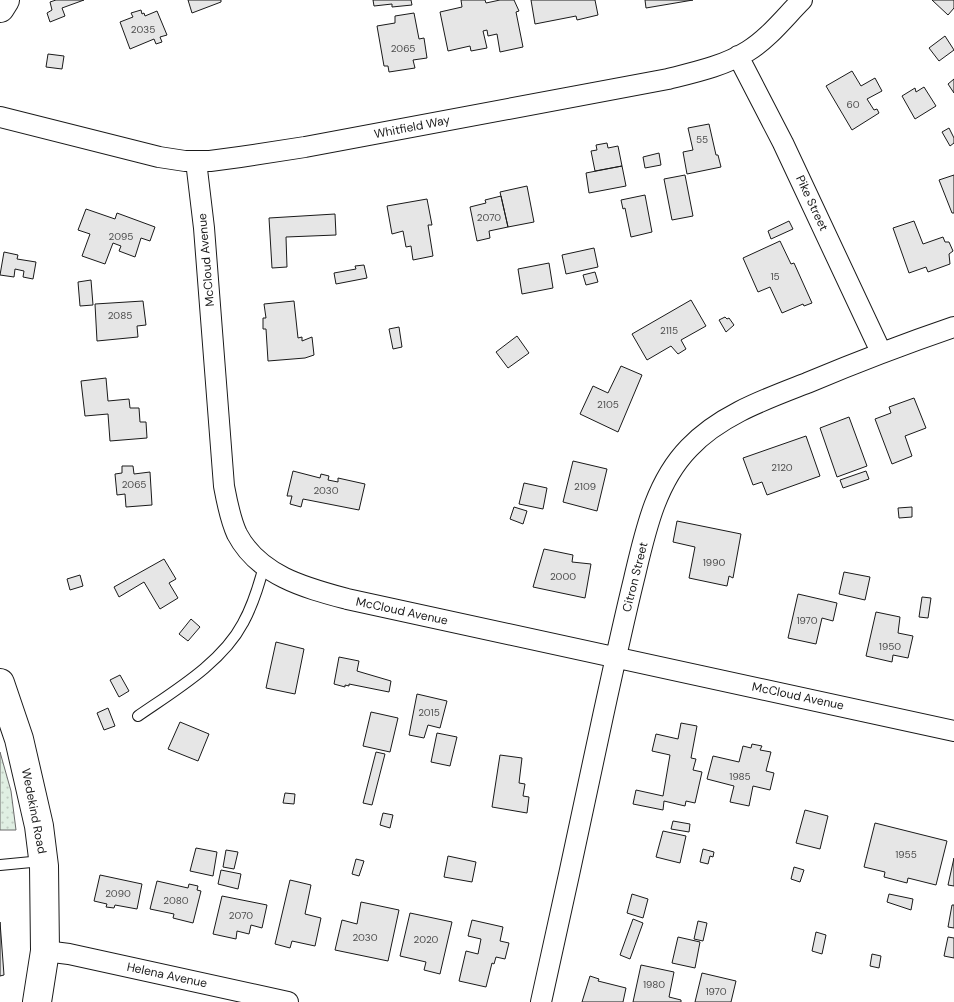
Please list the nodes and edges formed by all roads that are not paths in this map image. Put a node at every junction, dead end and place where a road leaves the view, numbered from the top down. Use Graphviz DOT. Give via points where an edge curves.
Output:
graph roads {
  1 [pos="5,0"];
  2 [pos="802,0"];
  3 [pos="0,8"];
  4 [pos="738,56"];
  5 [pos="0,117"];
  6 [pos="196,161"];
  7 [pos="954,327"];
  8 [pos="881,352"];
  9 [pos="264,566"];
  10 [pos="616,656"];
  11 [pos="0,683"];
  12 [pos="138,716"];
  13 [pos="954,731"];
  14 [pos="43,861"];
  15 [pos="0,865"];
  16 [pos="45,951"];
  17 [pos="207,993"];
  18 [pos="37,1002"];
  19 [pos="288,1002"];
  20 [pos="541,1002"];
  1 -- 3 [label="street"];
  2 -- 4 [label="street, Whitfield Way" via="750,50"];
  4 -- 6 [label="street, Whitfield Way" via="668,79 305,147"];
  4 -- 8 [label="street, Pike Street" via="783,143"];
  5 -- 6 [label="street, Whitfield Way" via="159,158"];
  6 -- 9 [label="street, McCloud Avenue" via="224,486 237,534"];
  7 -- 8 [label="street, Citron Street"];
  8 -- 10 [label="street, Citron Street" via="729,417 690,447 675,464 652,511"];
  9 -- 10 [label="street, McCloud Avenue" via="286,580 310,589"];
  9 -- 12 [label="lane" via="243,624 218,657"];
  10 -- 13 [label="street, McCloud Avenue"];
  10 -- 20 [label="street, Citron Street"];
  11 -- 14 [label="street, Wedekind Road" via="32,789"];
  14 -- 15 [label="lane"];
  14 -- 16 [label="street, Wedekind Road"];
  16 -- 17 [label="street, Helena Avenue" via="69,954"];
  16 -- 18 [label="street, Wedekind Road"];
  17 -- 19 [label="street, Helena Avenue"];
}
